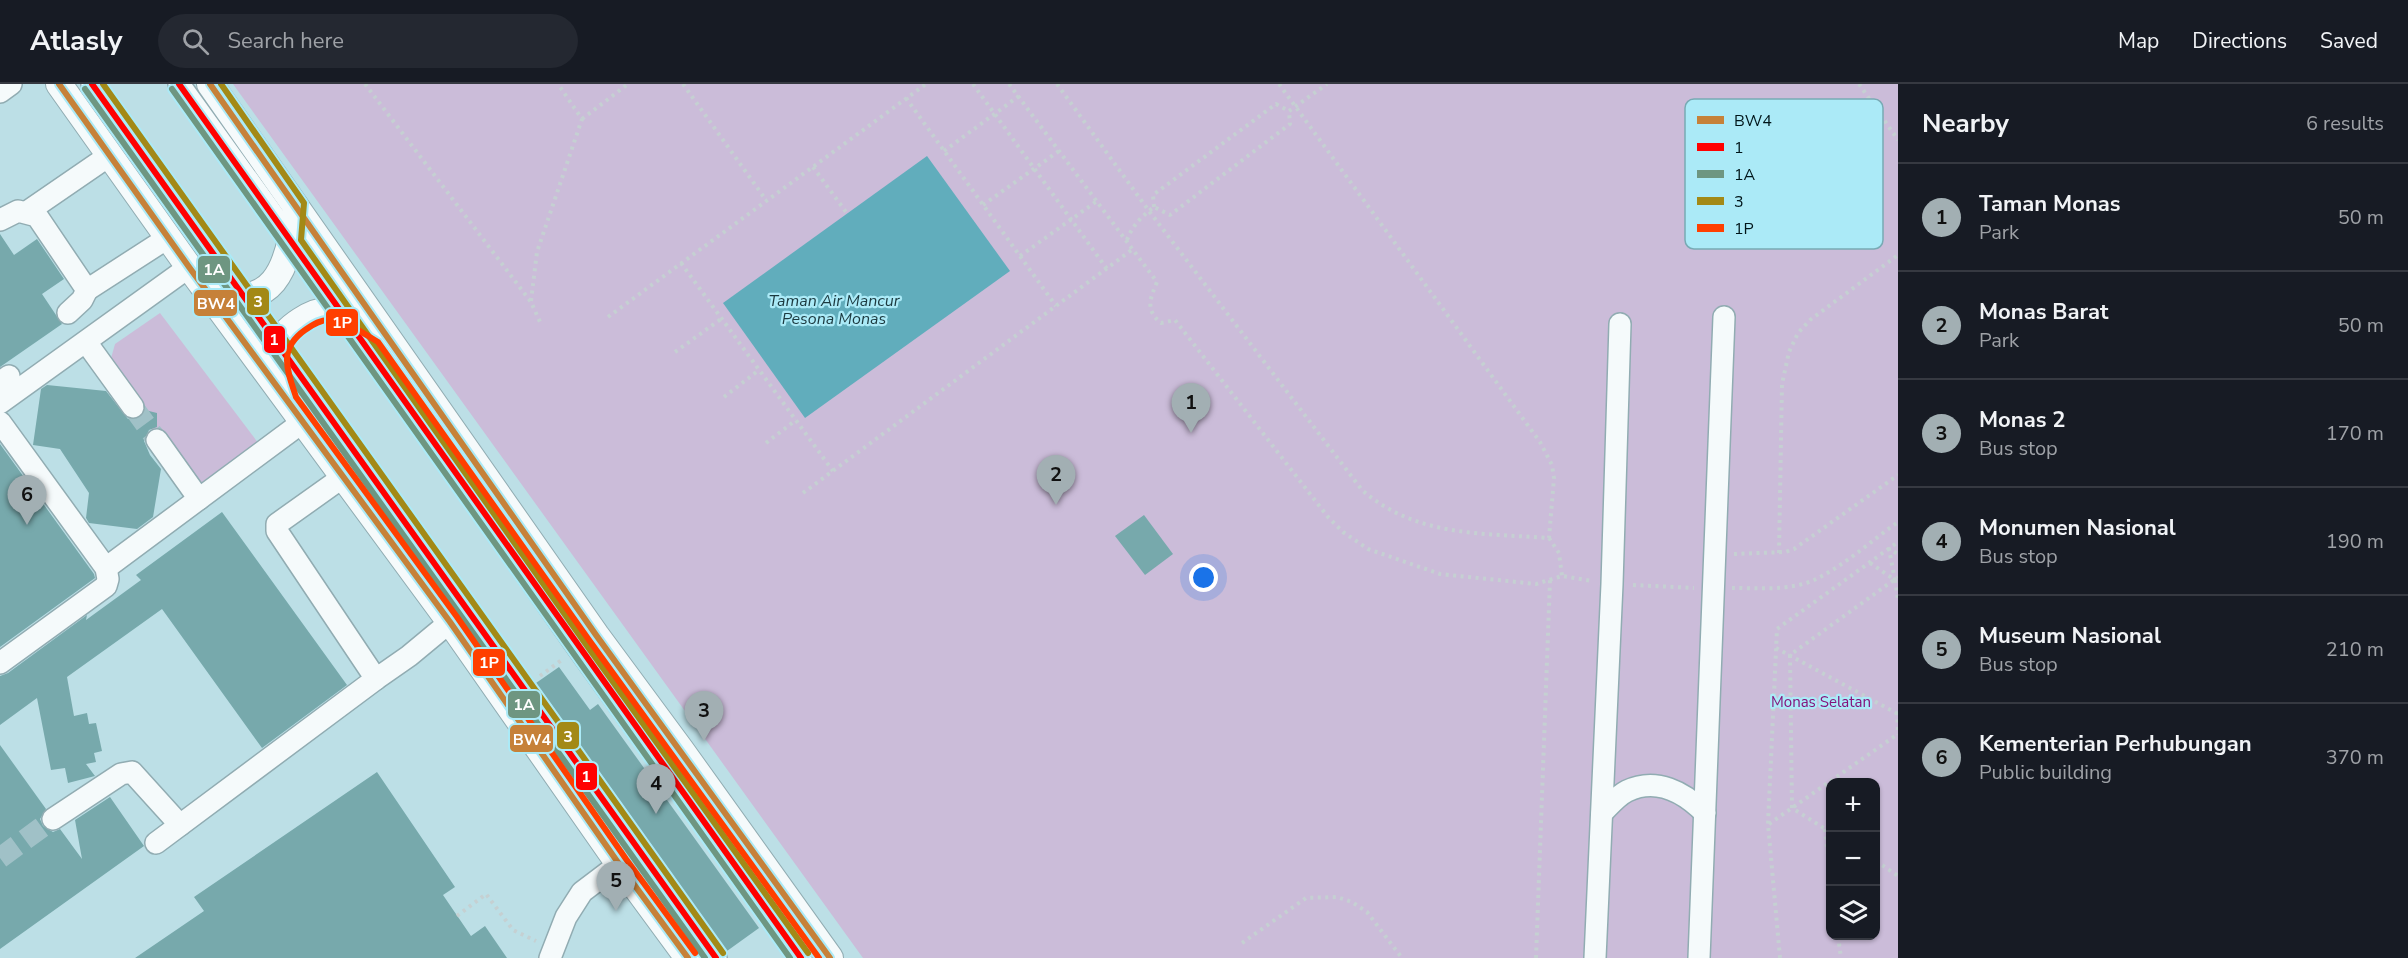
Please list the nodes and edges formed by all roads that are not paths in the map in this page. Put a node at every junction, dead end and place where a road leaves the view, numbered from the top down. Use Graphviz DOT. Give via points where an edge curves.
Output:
graph roads {
  1 [pos="11,84"];
  2 [pos="59,84"];
  3 [pos="92,84"];
  4 [pos="179,84"];
  5 [pos="210,84"];
  6 [pos="0,92"];
  7 [pos="110,155"];
  8 [pos="296,207"];
  9 [pos="27,212"];
  10 [pos="0,220"];
  11 [pos="169,237"];
  12 [pos="292,242"];
  13 [pos="195,274"];
  14 [pos="87,290"];
  15 [pos="244,296"];
  16 [pos="68,313"];
  17 [pos="345,315"];
  18 [pos="1724,317"];
  19 [pos="1620,324"];
  20 [pos="384,335"];
  21 [pos="86,342"];
  22 [pos="279,343"];
  23 [pos="288,401"];
  24 [pos="0,403"];
  25 [pos="133,407"];
  26 [pos="0,422"];
  27 [pos="304,422"];
  28 [pos="157,441"];
  29 [pos="343,477"];
  30 [pos="199,499"];
  31 [pos="106,568"];
  32 [pos="450,622"];
  33 [pos="0,663"];
  34 [pos="376,679"];
  35 [pos="1602,813"];
  36 [pos="1705,813"];
  37 [pos="53,819"];
  38 [pos="180,825"];
  39 [pos="156,843"];
  40 [pos="619,864"];
  41 [pos="552,954"];
  42 [pos="688,958"];
  43 [pos="716,958"];
  44 [pos="801,958"];
  45 [pos="830,958"];
  46 [pos="1595,958"];
  47 [pos="1699,958"];
  1 -- 6 [label="street"];
  2 -- 7 [label="main road"];
  3 -- 15 [label="street"];
  4 -- 12 [label="street"];
  5 -- 8 [label="main road"];
  7 -- 9 [label="street"];
  7 -- 11 [label="main road"];
  8 -- 12 [label="main road"];
  8 -- 20 [label="main road"];
  9 -- 10 [label="street" via="13,213"];
  9 -- 14 [label="street" via="37,216"];
  11 -- 13 [label="main road"];
  11 -- 14 [label="street"];
  12 -- 15 [label="main road" via="285,266 271,284"];
  12 -- 17 [label="street"];
  13 -- 15 [label="main road" via="221,293"];
  13 -- 21 [label="street"];
  13 -- 23 [label="main road"];
  14 -- 16 [label="street"];
  15 -- 22 [label="street"];
  17 -- 20 [label="main road"];
  17 -- 22 [label="main road" via="314,313 296,324"];
  17 -- 44 [label="street"];
  18 -- 36 [label="street"];
  19 -- 35 [label="street"];
  20 -- 45 [label="main road"];
  21 -- 24 [label="street"];
  21 -- 25 [label="street"];
  22 -- 23 [label="main road" via="278,374"];
  22 -- 43 [label="street"];
  23 -- 27 [label="main road"];
  26 -- 31 [label="street"];
  27 -- 29 [label="main road"];
  27 -- 30 [label="street"];
  28 -- 30 [label="street"];
  29 -- 32 [label="main road"];
  29 -- 34 [label="street" via="277,524 277,531"];
  30 -- 31 [label="street"];
  31 -- 33 [label="street" via="106,586"];
  32 -- 34 [label="street"];
  32 -- 40 [label="main road"];
  34 -- 38 [label="street"];
  35 -- 36 [label="street" via="1628,790 1648,786 1675,790"];
  35 -- 46 [label="street"];
  36 -- 47 [label="street"];
  37 -- 38 [label="street" via="122,774 132,772"];
  38 -- 39 [label="street"];
  40 -- 41 [label="street" via="582,892 566,917"];
  40 -- 42 [label="main road"];
}
